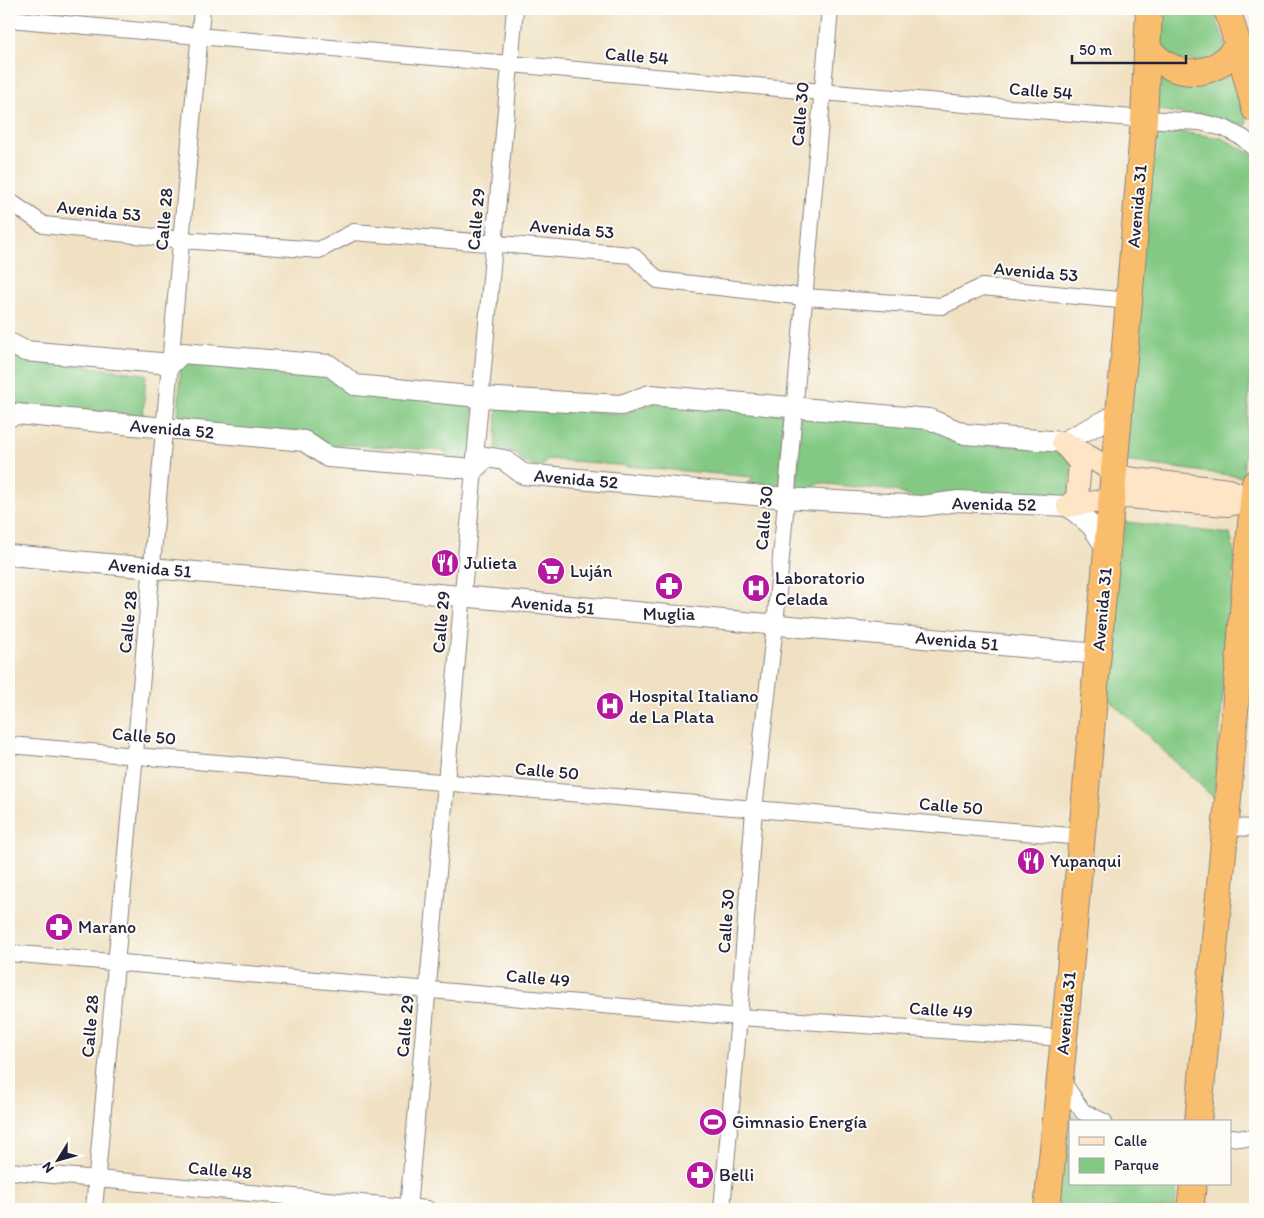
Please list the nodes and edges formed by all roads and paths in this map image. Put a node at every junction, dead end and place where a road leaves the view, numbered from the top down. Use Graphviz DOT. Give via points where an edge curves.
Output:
graph roads {
  1 [pos="202,9"];
  2 [pos="515,9"];
  3 [pos="830,9"];
  4 [pos="1148,9"];
  5 [pos="1227,9"];
  6 [pos="9,18"];
  7 [pos="200,36"];
  8 [pos="1238,45"];
  9 [pos="1147,48"];
  10 [pos="510,64"];
  11 [pos="822,92"];
  12 [pos="1255,110"];
  13 [pos="1144,119"];
  14 [pos="1255,149"];
  15 [pos="9,201"];
  16 [pos="182,240"];
  17 [pos="494,243"];
  18 [pos="804,297"];
  19 [pos="1130,301"];
  20 [pos="9,343"];
  21 [pos="171,364"];
  22 [pos="480,397"];
  23 [pos="794,407"];
  24 [pos="1120,413"];
  25 [pos="9,417"];
  26 [pos="165,429"];
  27 [pos="1063,442"];
  28 [pos="474,470"];
  29 [pos="1114,472"];
  30 [pos="1255,494"];
  31 [pos="786,498"];
  32 [pos="1112,499"];
  33 [pos="1068,506"];
  34 [pos="1108,549"];
  35 [pos="9,555"];
  36 [pos="153,569"];
  37 [pos="463,596"];
  38 [pos="775,625"];
  39 [pos="1098,654"];
  40 [pos="9,745"];
  41 [pos="134,755"];
  42 [pos="446,783"];
  43 [pos="754,809"];
  44 [pos="1225,827"];
  45 [pos="1255,828"];
  46 [pos="1082,837"];
  47 [pos="9,953"];
  48 [pos="116,962"];
  49 [pos="428,988"];
  50 [pos="739,1017"];
  51 [pos="1064,1038"];
  52 [pos="1060,1078"];
  53 [pos="1100,1120"];
  54 [pos="1198,1120"];
  55 [pos="1232,1138"];
  56 [pos="1255,1139"];
  57 [pos="9,1171"];
  58 [pos="97,1179"];
  59 [pos="1192,1186"];
  60 [pos="409,1208"];
  61 [pos="94,1209"];
  62 [pos="427,1209"];
  63 [pos="722,1209"];
  64 [pos="1047,1209"];
  65 [pos="1190,1209"];
  1 -- 7 [label="street, Calle 28"];
  2 -- 10 [label="street, Calle 29"];
  3 -- 11 [label="street, Calle 30"];
  4 -- 9 [label="highway, Avenida 31"];
  5 -- 8 [label="highway"];
  6 -- 7 [label="street, Calle 54"];
  7 -- 10 [label="street, Calle 54"];
  7 -- 16 [label="street, Calle 28"];
  8 -- 9 [label="highway" via="1222,63 1197,72 1169,67"];
  8 -- 12 [label="highway"];
  9 -- 13 [label="highway, Avenida 31"];
  10 -- 11 [label="street, Calle 54"];
  10 -- 17 [label="street, Calle 29"];
  11 -- 13 [label="street, Calle 54"];
  11 -- 18 [label="street, Calle 30"];
  13 -- 14 [label="street, Calle 54" via="1200,122 1224,128"];
  13 -- 19 [label="highway, Avenida 31"];
  15 -- 16 [label="street, Avenida 53" via="44,225"];
  16 -- 17 [label="street, Avenida 53" via="319,250 354,232"];
  16 -- 21 [label="street, Calle 28"];
  17 -- 18 [label="street, Avenida 53" via="632,255 658,280"];
  17 -- 22 [label="street, Calle 29"];
  18 -- 19 [label="street, Avenida 53" via="942,306 982,287"];
  18 -- 23 [label="street, Calle 30"];
  19 -- 24 [label="highway, Avenida 31"];
  20 -- 21 [label="street" via="25,350"];
  21 -- 22 [label="street" via="182,353 329,365 355,385"];
  21 -- 26 [label="street, Calle 28"];
  22 -- 23 [label="street" via="621,405 650,394"];
  22 -- 28 [label="street, Calle 29"];
  23 -- 27 [label="street" via="929,419 965,434"];
  23 -- 31 [label="street, Calle 30"];
  24 -- 27 [label="street"];
  24 -- 29 [label="highway, Avenida 31"];
  25 -- 26 [label="street, Avenida 52" via="16,414"];
  26 -- 28 [label="street, Avenida 52" via="304,441 328,457"];
  26 -- 36 [label="street, Calle 28"];
  27 -- 29 [label="main road"];
  27 -- 33 [label="main road" via="1080,463 1077,498"];
  28 -- 31 [label="street, Avenida 52" via="487,457 504,460 523,474"];
  28 -- 37 [label="street, Calle 29"];
  29 -- 30 [label="main road" via="1126,478"];
  29 -- 32 [label="highway, Avenida 31"];
  30 -- 32 [label="main road, Avenida 52" via="1227,505 1126,497"];
  30 -- 44 [label="highway"];
  31 -- 33 [label="street, Avenida 52" via="922,506 958,501"];
  31 -- 38 [label="street, Calle 30"];
  32 -- 33 [label="main road, Avenida 52"];
  32 -- 34 [label="highway, Avenida 31"];
  33 -- 34 [label="street" via="1091,525"];
  34 -- 39 [label="highway, Avenida 31"];
  35 -- 36 [label="street, Avenida 51"];
  36 -- 37 [label="street, Avenida 51"];
  36 -- 41 [label="street, Calle 28"];
  37 -- 38 [label="street, Avenida 51"];
  37 -- 42 [label="street, Calle 29"];
  38 -- 39 [label="street, Avenida 51"];
  38 -- 43 [label="street, Calle 30"];
  39 -- 46 [label="highway, Avenida 31"];
  40 -- 41 [label="street, Calle 50"];
  41 -- 42 [label="street, Calle 50"];
  41 -- 48 [label="street, Calle 28"];
  42 -- 43 [label="street, Calle 50"];
  42 -- 49 [label="street, Calle 29"];
  43 -- 46 [label="street, Calle 50"];
  43 -- 50 [label="street, Calle 30"];
  44 -- 45 [label="street"];
  44 -- 54 [label="highway"];
  46 -- 51 [label="highway, Avenida 31"];
  47 -- 48 [label="street, Calle 49"];
  48 -- 49 [label="street, Calle 49"];
  48 -- 58 [label="street, Calle 28"];
  49 -- 50 [label="street, Calle 49"];
  49 -- 60 [label="street, Calle 29"];
  50 -- 51 [label="street, Calle 49"];
  50 -- 63 [label="street, Calle 30"];
  51 -- 52 [label="highway, Avenida 31"];
  52 -- 53 [label="street" via="1083,1112"];
  52 -- 64 [label="highway, Avenida 31"];
  55 -- 56 [label="street"];
  57 -- 58 [label="street, Calle 48"];
  58 -- 60 [label="street, Calle 48"];
  58 -- 61 [label="street, Calle 28"];
  59 -- 65 [label="highway"];
  60 -- 62 [label="street, Calle 48"];
}
